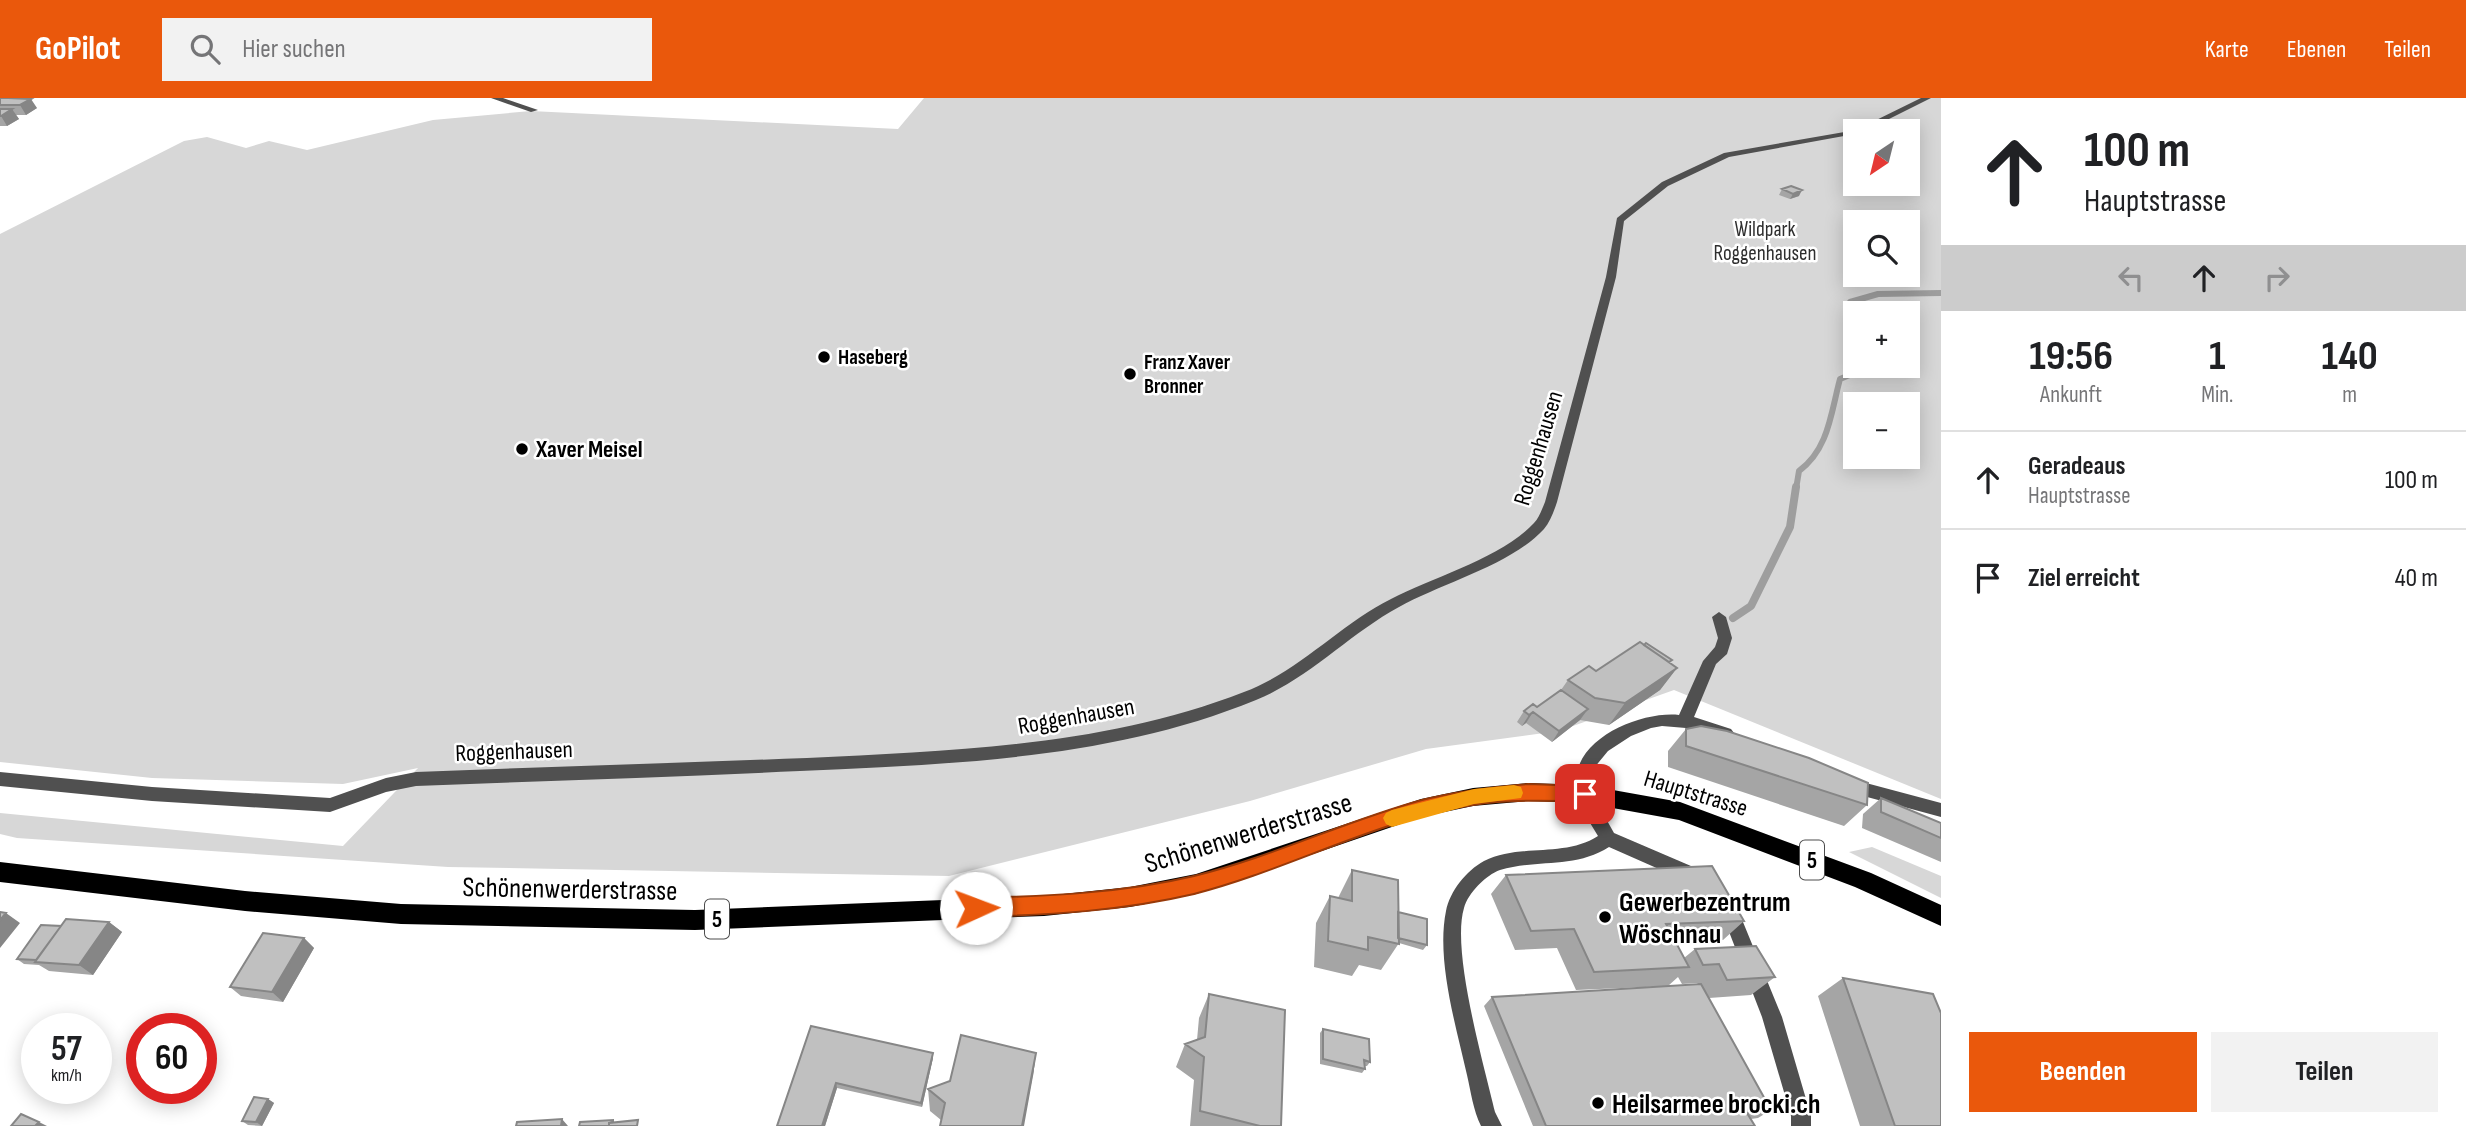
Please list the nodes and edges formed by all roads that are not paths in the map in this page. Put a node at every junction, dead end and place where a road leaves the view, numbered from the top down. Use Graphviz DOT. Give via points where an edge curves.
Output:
graph roads {
  1 [pos="495,98"];
  2 [pos="1927,98"];
  3 [pos="534,110"];
  4 [pos="1884,119"];
  5 [pos="1843,134"];
  6 [pos="1719,617"];
  7 [pos="1684,722"];
  8 [pos="1747,742"];
  9 [pos="0,779"];
  10 [pos="1833,779"];
  11 [pos="1585,794"];
  12 [pos="1421,808"];
  13 [pos="1941,810"];
  14 [pos="1608,838"];
  15 [pos="0,872"];
  16 [pos="1941,916"];
  17 [pos="1492,1126"];
  18 [pos="1801,1126"];
  1 -- 3 [label="street"];
  2 -- 4 [label="street, Roggenhausen"];
  5 -- 9 [label="street, Roggenhausen" via="1727,155 1665,184 1620,220 1598,328 1552,502 1539,527 1510,548 1389,606 1299,673 1213,709 1106,740 1018,751 837,763 416,779 330,806"];
  6 -- 7 [label="street" via="1726,638 1722,650 1710,661"];
  7 -- 8 [label="street"];
  7 -- 11 [label="street" via="1662,720 1614,738 1587,764"];
  10 -- 13 [label="street"];
  11 -- 12 [label="main road, Hauptstrasse / 5" via="1528,792"];
  11 -- 14 [label="street"];
  11 -- 16 [label="main road, Hauptstrasse / 5" via="1637,801 1712,822 1863,880"];
  12 -- 15 [label="main road, Schönenwerderstrasse / 5" via="1196,884 1044,906 695,920 401,914"];
  14 -- 17 [label="street" via="1597,847 1557,857 1497,864 1471,881 1455,908 1454,960"];
  14 -- 18 [label="street" via="1631,852 1674,866 1710,888 1734,920 1772,1017"];
}
